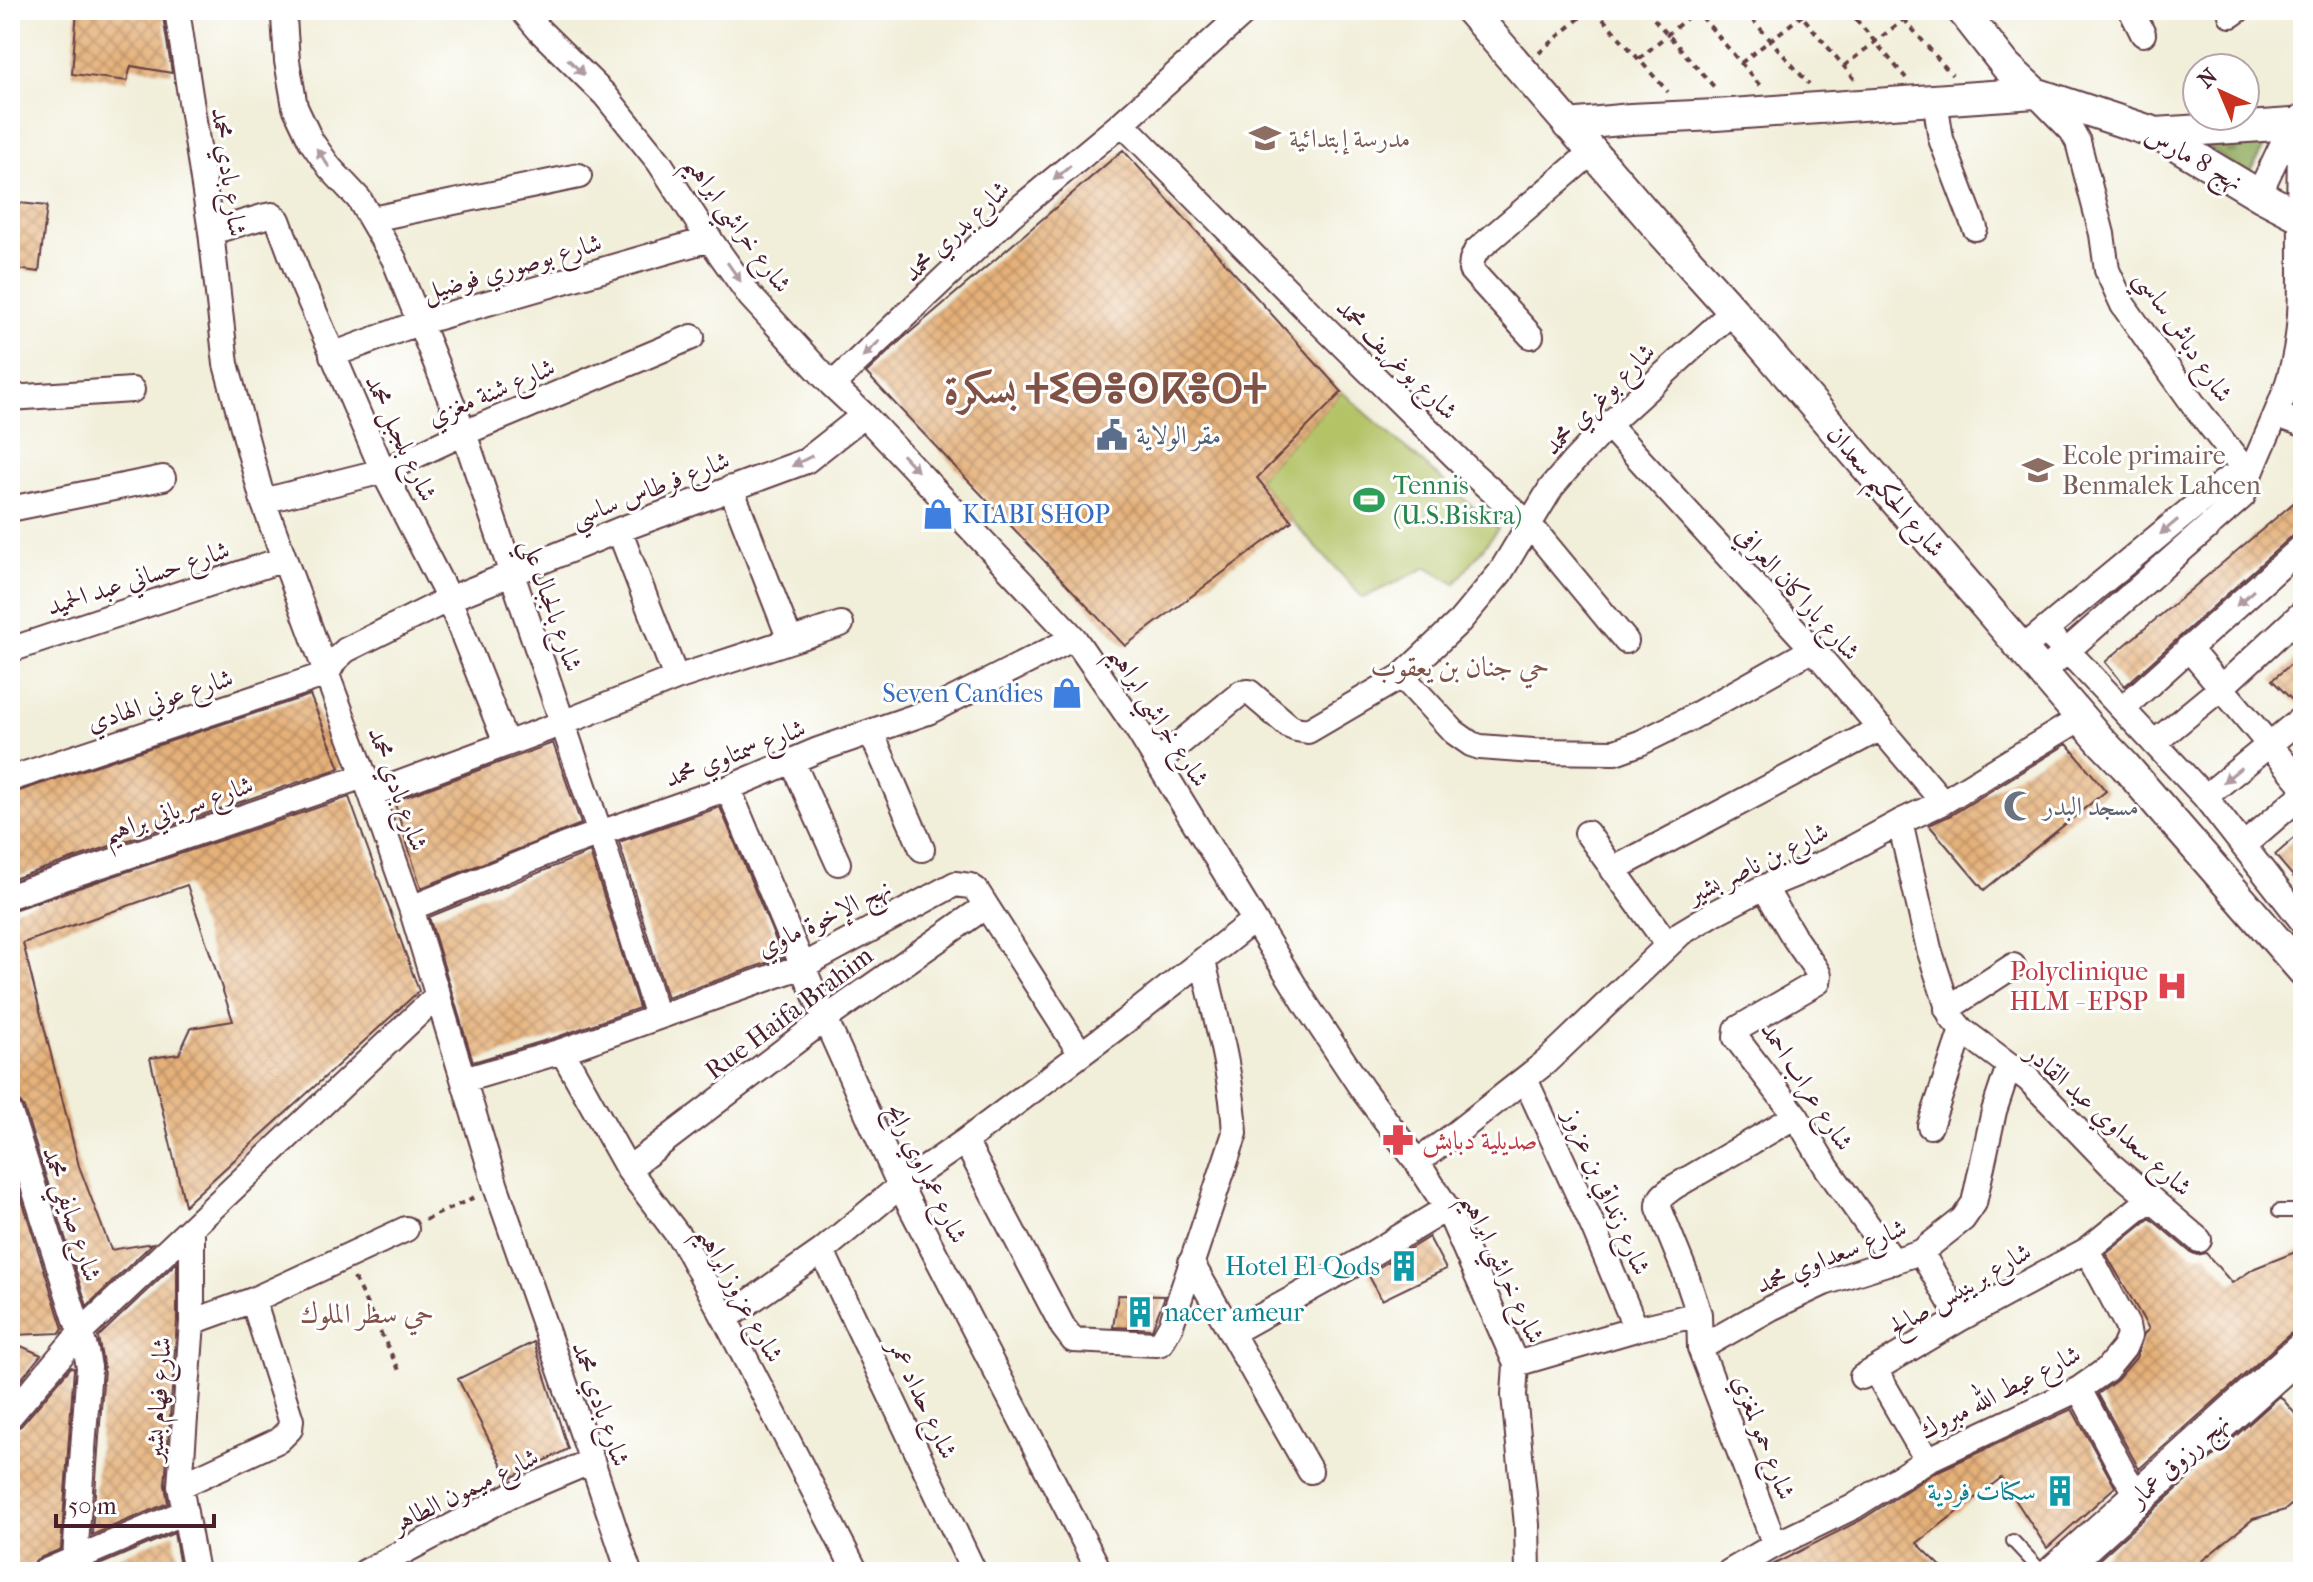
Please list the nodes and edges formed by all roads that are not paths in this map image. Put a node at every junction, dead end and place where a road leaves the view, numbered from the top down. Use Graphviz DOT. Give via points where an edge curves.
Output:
graph roads {
  1 [pos="177,10"];
  2 [pos="287,10"];
  3 [pos="522,10"];
  4 [pos="1247,10"];
  5 [pos="1470,10"];
  6 [pos="1962,10"];
  7 [pos="2131,10"];
  8 [pos="2143,34"];
  9 [pos="2035,93"];
  10 [pos="1930,100"];
  11 [pos="2299,119"];
  12 [pos="1122,123"];
  13 [pos="1568,125"];
  14 [pos="2156,133"];
  15 [pos="1592,152"];
  16 [pos="2302,160"];
  17 [pos="579,176"];
  18 [pos="2261,196"];
  19 [pos="2301,217"];
  20 [pos="372,219"];
  21 [pos="1975,228"];
  22 [pos="211,232"];
  23 [pos="710,239"];
  24 [pos="1733,311"];
  25 [pos="418,323"];
  26 [pos="1531,336"];
  27 [pos="692,337"];
  28 [pos="332,355"];
  29 [pos="832,385"];
  30 [pos="132,390"];
  31 [pos="10,398"];
  32 [pos="864,415"];
  33 [pos="2277,415"];
  34 [pos="2303,424"];
  35 [pos="1608,425"];
  36 [pos="464,433"];
  37 [pos="383,471"];
  38 [pos="2239,476"];
  39 [pos="163,478"];
  40 [pos="731,488"];
  41 [pos="263,501"];
  42 [pos="10,509"];
  43 [pos="1529,524"];
  44 [pos="619,530"];
  45 [pos="2303,546"];
  46 [pos="284,559"];
  47 [pos="513,574"];
  48 [pos="449,599"];
  49 [pos="2303,612"];
  50 [pos="841,624"];
  51 [pos="1074,638"];
  52 [pos="2034,639"];
  53 [pos="790,640"];
  54 [pos="1626,641"];
  55 [pos="2188,648"];
  56 [pos="1813,649"];
  57 [pos="10,650"];
  58 [pos="2068,651"];
  59 [pos="2043,672"];
  60 [pos="327,674"];
  61 [pos="1402,676"];
  62 [pos="676,678"];
  63 [pos="2222,687"];
  64 [pos="2123,708"];
  65 [pos="2303,717"];
  66 [pos="2081,718"];
  67 [pos="563,723"];
  68 [pos="1881,728"];
  69 [pos="871,732"];
  70 [pos="506,743"];
  71 [pos="2154,743"];
  72 [pos="2270,745"];
  73 [pos="792,761"];
  74 [pos="1157,762"];
  75 [pos="10,779"];
  76 [pos="368,785"];
  77 [pos="2303,785"];
  78 [pos="728,788"];
  79 [pos="2303,794"];
  80 [pos="2205,797"];
  81 [pos="1943,802"];
  82 [pos="1900,822"];
  83 [pos="2225,822"];
  84 [pos="600,833"];
  85 [pos="1587,833"];
  86 [pos="2244,845"];
  87 [pos="2195,846"];
  88 [pos="922,849"];
  89 [pos="838,863"];
  90 [pos="1612,870"];
  91 [pos="1764,887"];
  92 [pos="10,896"];
  93 [pos="986,906"];
  94 [pos="411,908"];
  95 [pos="2299,909"];
  96 [pos="1254,920"];
  97 [pos="1668,945"];
  98 [pos="1203,961"];
  99 [pos="803,966"];
  100 [pos="2013,966"];
  101 [pos="2303,971"];
  102 [pos="438,995"];
  103 [pos="1947,1009"];
  104 [pos="657,1017"];
  105 [pos="825,1019"];
  106 [pos="1962,1030"];
  107 [pos="562,1051"];
  108 [pos="1081,1054"];
  109 [pos="2009,1066"];
  110 [pos="1525,1079"];
  111 [pos="464,1080"];
  112 [pos="10,1113"];
  113 [pos="1796,1116"];
  114 [pos="1930,1126"];
  115 [pos="965,1141"];
  116 [pos="1417,1162"];
  117 [pos="628,1169"];
  118 [pos="900,1186"];
  119 [pos="2150,1199"];
  120 [pos="1447,1208"];
  121 [pos="2279,1211"];
  122 [pos="2303,1211"];
  123 [pos="188,1225"];
  124 [pos="406,1229"];
  125 [pos="2199,1240"];
  126 [pos="2087,1250"];
  127 [pos="822,1251"];
  128 [pos="1921,1252"];
  129 [pos="1191,1262"];
  130 [pos="1894,1262"];
  131 [pos="253,1300"];
  132 [pos="1699,1314"];
  133 [pos="725,1319"];
  134 [pos="1960,1319"];
  135 [pos="192,1322"];
  136 [pos="1636,1329"];
  137 [pos="80,1333"];
  138 [pos="1231,1333"];
  139 [pos="1700,1348"];
  140 [pos="2303,1349"];
  141 [pos="1516,1364"];
  142 [pos="2079,1389"];
  143 [pos="10,1416"];
  144 [pos="1927,1460"];
  145 [pos="592,1461"];
  146 [pos="1310,1471"];
  147 [pos="180,1486"];
  148 [pos="2140,1497"];
  149 [pos="185,1512"];
  150 [pos="2013,1541"];
  151 [pos="1775,1545"];
  152 [pos="76,1565"];
  153 [pos="1745,1569"];
  154 [pos="44,1572"];
  155 [pos="196,1572"];
  156 [pos="365,1572"];
  157 [pos="629,1572"];
  158 [pos="856,1572"];
  159 [pos="974,1572"];
  160 [pos="1100,1572"];
  161 [pos="1528,1572"];
  162 [pos="2042,1572"];
  163 [pos="2055,1572"];
  1 -- 22 [label="street, شارع بادي محمد"];
  20 -- 2 [label="street, شارع بالجبال علي, one-way" via="311,141 295,107 287,61"];
  3 -- 23 [label="street, شارع خراشي ابراهيم, one-way" via="605,95 659,162"];
  4 -- 12 [label="street, شارع بدري محمد"];
  5 -- 13 [label="street, شارع الحكيم سعدان"];
  6 -- 9 [label="street"];
  7 -- 8 [label="street"];
  9 -- 10 [label="street"];
  9 -- 14 [label="street, نهج 8 مارس"];
  9 -- 38 [label="street, شارع دباش ساسي" via="2078,142 2107,270 2123,305"];
  10 -- 13 [label="street"];
  10 -- 21 [label="street"];
  11 -- 14 [label="street"];
  11 -- 16 [label="street"];
  11 -- 18 [label="street"];
  12 -- 29 [label="street, شارع بدري محمد, one-way" via="1010,216"];
  12 -- 43 [label="street, شارع بوغريف محمد"];
  13 -- 15 [label="street, شارع الحكيم سعدان"];
  14 -- 18 [label="street, نهج 8 مارس"];
  15 -- 24 [label="street, شارع الحكيم سعدان"];
  15 -- 26 [label="street" via="1476,251 1472,260 1471,270"];
  16 -- 19 [label="street"];
  17 -- 20 [label="street"];
  18 -- 19 [label="street, نهج 8 مارس"];
  19 -- 33 [label="street" via="2299,343"];
  20 -- 25 [label="street, شارع بالجبال علي"];
  22 -- 28 [label="street, شارع بلجبل محمد" via="266,216 278,220"];
  22 -- 41 [label="street, شارع بادي محمد" via="226,364"];
  23 -- 25 [label="street, شارع بوصوري فوضيل"];
  23 -- 29 [label="street, شارع خراشي ابراهيم, one-way" via="750,296"];
  24 -- 35 [label="street, شارع بوغري محمد"];
  24 -- 52 [label="street, شارع الحكيم سعدان"];
  25 -- 28 [label="street, شارع بوصوري فوضيل"];
  25 -- 36 [label="street, شارع بالجبال علي"];
  27 -- 36 [label="street, شارع شنة مغزي"];
  28 -- 37 [label="street, شارع بلجبل محمد"];
  29 -- 32 [label="street, شارع خراشي ابراهيم"];
  30 -- 31 [label="street"];
  32 -- 40 [label="street, شارع فرطاس ساسي, one-way" via="806,461"];
  32 -- 51 [label="street, شارع خراشي ابراهيم, one-way"];
  33 -- 34 [label="street"];
  33 -- 38 [label="street"];
  35 -- 43 [label="street, شارع بوغري محمد" via="1551,488"];
  35 -- 56 [label="street, شارع باراكان العرافي"];
  36 -- 37 [label="street, شارع شنة مغزي"];
  36 -- 47 [label="street, شارع بالجبال علي"];
  37 -- 41 [label="street, شارع شنة مغزي"];
  37 -- 48 [label="street, شارع بلجبل محمد"];
  38 -- 52 [label="street, one-way"];
  38 -- 58 [label="street" via="2243,496"];
  39 -- 42 [label="street"];
  40 -- 44 [label="street, شارع فرطاس ساسي"];
  40 -- 53 [label="street"];
  41 -- 46 [label="street, شارع بادي محمد"];
  43 -- 54 [label="street, شارع بوغريف محمد"];
  43 -- 61 [label="street, شارع بوغري محمد" via="1500,573 1460,621"];
  44 -- 47 [label="street, شارع فرطاس ساسي"];
  44 -- 62 [label="street"];
  45 -- 55 [label="street, one-way"];
  46 -- 57 [label="street, شارع حساني عبد الحميد"];
  46 -- 60 [label="street, شارع بادي محمد"];
  47 -- 48 [label="street, شارع فرطاس ساسي"];
  47 -- 67 [label="street, شارع بالجبال علي"];
  48 -- 60 [label="street, شارع فرطاس ساسي" via="346,650"];
  48 -- 70 [label="street, شارع بلجبل محمد"];
  49 -- 63 [label="street"];
  50 -- 53 [label="street, شارع سرياني براهيم"];
  51 -- 69 [label="street, شارع سمتاوي محمد" via="928,712"];
  51 -- 74 [label="street, شارع خراشي ابراهيم"];
  52 -- 58 [label="street"];
  52 -- 59 [label="street, شارع الحكيم سعدان"];
  53 -- 62 [label="street, شارع سرياني براهيم"];
  55 -- 63 [label="street"];
  55 -- 64 [label="street"];
  56 -- 61 [label="street" via="1685,721 1615,752 1471,744"];
  56 -- 68 [label="street, شارع باراكان العرافي"];
  58 -- 59 [label="street"];
  58 -- 64 [label="street"];
  59 -- 66 [label="street, شارع الحكيم سعدان"];
  60 -- 75 [label="street, شارع عوني الهادي"];
  60 -- 76 [label="street, شارع بادي محمد"];
  61 -- 74 [label="street, شارع بوغري محمد" via="1308,731 1289,726 1249,692 1241,693"];
  62 -- 67 [label="street, شارع سرياني براهيم"];
  63 -- 71 [label="street"];
  63 -- 72 [label="street"];
  64 -- 71 [label="street"];
  65 -- 72 [label="street"];
  66 -- 81 [label="street, شارع بن ناصر بشير"];
  66 -- 87 [label="street, شارع الحكيم سعدان"];
  67 -- 70 [label="street, شارع سرياني براهيم"];
  67 -- 84 [label="street, شارع بالجبال علي"];
  68 -- 81 [label="street, شارع باراكان العرافي"];
  68 -- 90 [label="street"];
  69 -- 73 [label="street, شارع سمتاوي محمد"];
  69 -- 88 [label="street"];
  70 -- 76 [label="street, شارع سرياني براهيم"];
  71 -- 80 [label="street"];
  72 -- 77 [label="street"];
  72 -- 80 [label="street, one-way"];
  73 -- 78 [label="street, شارع سمتاوي محمد"];
  73 -- 89 [label="street"];
  74 -- 96 [label="street, شارع خراشي ابراهيم"];
  76 -- 92 [label="street, شارع سرياني براهيم"];
  76 -- 94 [label="street, شارع بادي محمد"];
  78 -- 84 [label="street, شارع سمتاوي محمد"];
  78 -- 99 [label="street, شارع عمراوي رابح"];
  79 -- 86 [label="street"];
  80 -- 83 [label="street"];
  81 -- 82 [label="street, شارع بن ناصر بشير"];
  82 -- 91 [label="street, شارع بن ناصر بشير" via="1828,861"];
  82 -- 103 [label="street, شارع سعداوي عبد القادر"];
  83 -- 86 [label="street"];
  83 -- 87 [label="street"];
  84 -- 94 [label="street, شارع سمتاوي محمد"];
  84 -- 104 [label="street, شارع بالجبال علي"];
  85 -- 90 [label="street"];
  86 -- 95 [label="street"];
  87 -- 101 [label="street, شارع الحكيم سعدان"];
  90 -- 97 [label="street"];
  91 -- 97 [label="street, شارع بن ناصر بشير"];
  91 -- 113 [label="street, شارع عراب احمد" via="1819,975 1818,982 1735,1034"];
  93 -- 99 [label="street, نهج الإخوة ماوي" via="976,890 955,884"];
  93 -- 105 [label="street, Rue Haifa Brahim"];
  93 -- 108 [label="street, نهج الإخوة ماوي"];
  94 -- 102 [label="street, شارع بادي محمد"];
  96 -- 98 [label="street"];
  96 -- 116 [label="street, شارع خراشي ابراهيم" via="1362,1089"];
  97 -- 110 [label="street, شارع بن ناصر بشير" via="1636,981"];
  98 -- 108 [label="street"];
  98 -- 129 [label="street" via="1235,1133"];
  99 -- 104 [label="street, نهج الإخوة ماوي"];
  99 -- 105 [label="street, شارع عمراوي رابح"];
  100 -- 103 [label="street"];
  102 -- 111 [label="street, شارع بادي محمد"];
  102 -- 123 [label="street"];
  103 -- 106 [label="street, شارع سعداوي عبد القادر"];
  104 -- 107 [label="street, نهج الإخوة ماوي"];
  105 -- 117 [label="street, Rue Haifa Brahim"];
  105 -- 118 [label="street, شارع عمراوي رابح"];
  106 -- 109 [label="street, شارع سعداوي عبد القادر"];
  106 -- 114 [label="street"];
  107 -- 111 [label="street, نهج الإخوة ماوي"];
  107 -- 117 [label="street, شارع عزوز ابراهيم"];
  108 -- 115 [label="street"];
  109 -- 119 [label="street, شارع سعداوي عبد القادر"];
  109 -- 128 [label="street, شارع سعداوي محمد" via="1974,1203 1963,1219"];
  110 -- 116 [label="street, شارع بن ناصر بشير"];
  110 -- 136 [label="street, شارع زنداقي بن عزوز"];
  111 -- 145 [label="street, شارع بادي محمد"];
  112 -- 137 [label="street, شارع صايفي محمد"];
  113 -- 130 [label="street, شارع عراب احمد"];
  113 -- 132 [label="street, شارع حمو لمغزي" via="1674,1187 1658,1202"];
  115 -- 118 [label="street"];
  115 -- 129 [label="street" via="1073,1340 1161,1343"];
  116 -- 120 [label="street, شارع خراشي ابراهيم"];
  117 -- 133 [label="street, شارع عزوز ابراهيم" via="684,1243"];
  118 -- 127 [label="street"];
  118 -- 160 [label="street, شارع عمراوي رابح"];
  119 -- 125 [label="street, شارع سعداوي عبد القادر"];
  119 -- 126 [label="street"];
  120 -- 138 [label="street"];
  120 -- 141 [label="street, شارع خراشي ابراهيم"];
  121 -- 122 [label="lane"];
  123 -- 135 [label="street, شارع فهام بشير"];
  123 -- 137 [label="street"];
  124 -- 131 [label="street"];
  126 -- 134 [label="street, شارع برينيس صالح"];
  126 -- 142 [label="street, شارع عيط الله مبروك" via="2129,1336 2106,1370"];
  127 -- 133 [label="street"];
  127 -- 159 [label="street, شارع حداد عمر"];
  128 -- 130 [label="street, شارع سعداوي محمد"];
  128 -- 134 [label="street"];
  129 -- 138 [label="street"];
  130 -- 139 [label="street, شارع سعداوي محمد" via="1824,1283"];
  131 -- 135 [label="street"];
  131 -- 147 [label="street" via="290,1429 279,1440"];
  132 -- 136 [label="street"];
  132 -- 139 [label="street, شارع حمو لمغزي"];
  133 -- 158 [label="street, شارع عزوز ابراهيم"];
  134 -- 144 [label="street, شارع برينيس صالح" via="1868,1373"];
  135 -- 147 [label="street, شارع فهام بشير"];
  136 -- 141 [label="street"];
  137 -- 143 [label="street"];
  137 -- 152 [label="street, شارع صايفي محمد" via="89,1367"];
  138 -- 146 [label="street"];
  139 -- 151 [label="street, شارع حمو لمغزي"];
  140 -- 148 [label="main road, نهج رزوق عمار"];
  141 -- 161 [label="street, شارع خراشي ابراهيم"];
  142 -- 144 [label="street, شارع عيط الله مبروك"];
  142 -- 148 [label="street"];
  144 -- 151 [label="street, شارع عيط الله مبروك" via="1853,1507"];
  145 -- 156 [label="street, شارع ميمون الطاهر" via="511,1495"];
  145 -- 157 [label="street, شارع بادي محمد"];
  147 -- 149 [label="street, شارع فهام بشير"];
  148 -- 163 [label="main road, نهج رزوق عمار"];
  149 -- 152 [label="street"];
  149 -- 155 [label="street, شارع فهام بشير"];
  150 -- 162 [label="lane"];
  151 -- 153 [label="street, شارع عيط الله مبروك"];
  152 -- 154 [label="street"];
}
